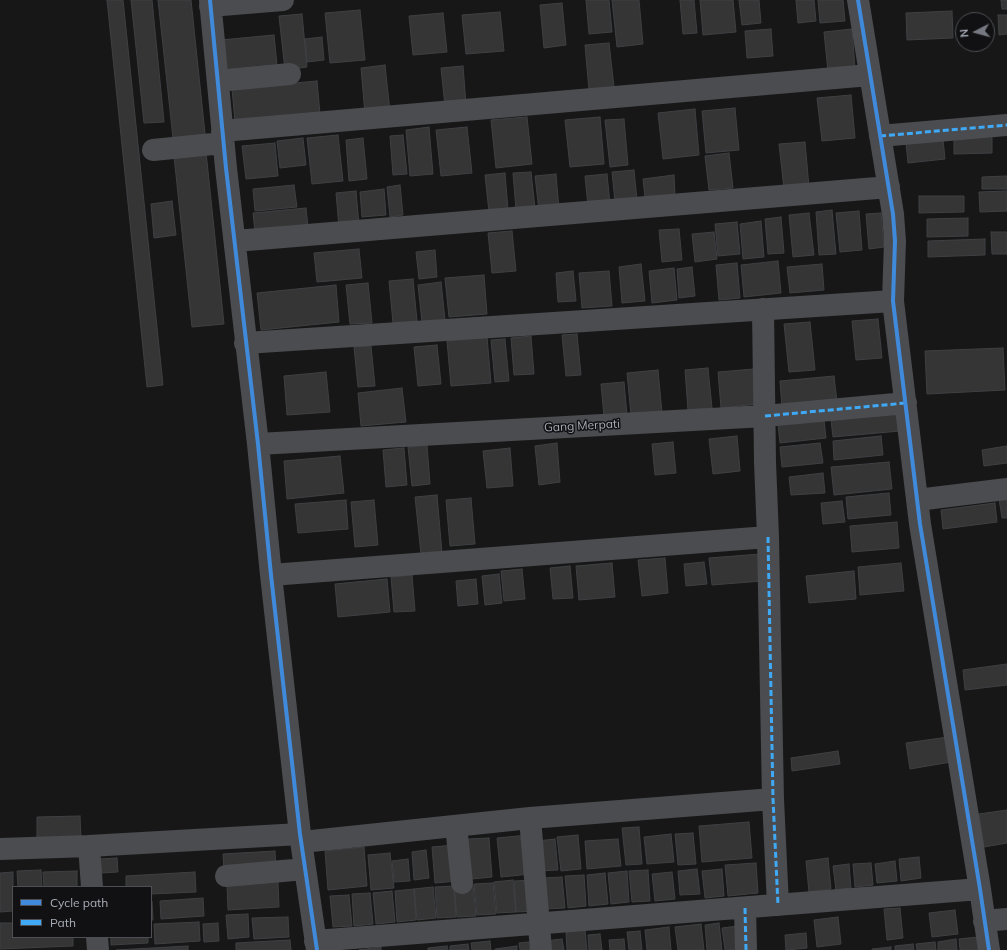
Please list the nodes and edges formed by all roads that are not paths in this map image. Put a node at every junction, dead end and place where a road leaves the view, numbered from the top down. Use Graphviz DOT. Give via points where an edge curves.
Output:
graph roads {
  1 [pos="283,0"];
  2 [pos="858,0"];
  3 [pos="210,3"];
  4 [pos="290,74"];
  5 [pos="870,75"];
  6 [pos="218,81"];
  7 [pos="1007,125"];
  8 [pos="880,136"];
  9 [pos="223,137"];
  10 [pos="153,150"];
  11 [pos="889,187"];
  12 [pos="235,240"];
  13 [pos="893,301"];
  14 [pos="763,309"];
  15 [pos="245,343"];
  16 [pos="906,403"];
  17 [pos="765,416"];
  18 [pos="258,444"];
  19 [pos="1007,489"];
  20 [pos="917,500"];
  21 [pos="768,537"];
  22 [pos="271,574"];
  23 [pos="773,799"];
  24 [pos="530,818"];
  25 [pos="456,826"];
  26 [pos="301,838"];
  27 [pos="89,846"];
  28 [pos="0,849"];
  29 [pos="305,869"];
  30 [pos="226,876"];
  31 [pos="462,883"];
  32 [pos="92,886"];
  33 [pos="980,889"];
  34 [pos="778,905"];
  35 [pos="744,908"];
  36 [pos="1007,919"];
  37 [pos="984,921"];
  38 [pos="539,924"];
  39 [pos="97,938"];
  40 [pos="316,946"];
  41 [pos="98,950"];
  42 [pos="541,950"];
  43 [pos="746,950"];
  44 [pos="989,950"];
  1 -- 3 [label="street"];
  2 -- 5 [label="street"];
  3 -- 6 [label="street"];
  4 -- 6 [label="street"];
  5 -- 8 [label="street"];
  5 -- 9 [label="street"];
  6 -- 9 [label="street"];
  7 -- 8 [label="street"];
  8 -- 11 [label="street"];
  9 -- 10 [label="street"];
  9 -- 12 [label="street"];
  11 -- 12 [label="street"];
  11 -- 13 [label="street" via="895,241"];
  12 -- 15 [label="street"];
  13 -- 14 [label="street"];
  13 -- 16 [label="street"];
  14 -- 15 [label="street"];
  14 -- 17 [label="street"];
  15 -- 18 [label="street"];
  16 -- 17 [label="street, Gang Merpati"];
  16 -- 20 [label="street"];
  17 -- 18 [label="street, Gang Merpati"];
  17 -- 21 [label="street"];
  18 -- 22 [label="street"];
  19 -- 20 [label="street"];
  20 -- 33 [label="street"];
  21 -- 22 [label="street"];
  21 -- 23 [label="street"];
  22 -- 26 [label="street"];
  23 -- 24 [label="street"];
  23 -- 34 [label="street"];
  24 -- 25 [label="street"];
  24 -- 38 [label="street"];
  25 -- 26 [label="street"];
  25 -- 31 [label="street"];
  26 -- 27 [label="street"];
  26 -- 29 [label="street"];
  27 -- 28 [label="street"];
  27 -- 32 [label="street"];
  29 -- 30 [label="street"];
  29 -- 40 [label="street"];
  33 -- 34 [label="street"];
  33 -- 37 [label="street"];
  34 -- 35 [label="street"];
  35 -- 38 [label="street"];
  35 -- 43 [label="street"];
  36 -- 37 [label="street"];
  37 -- 44 [label="street"];
  38 -- 40 [label="street"];
  38 -- 42 [label="street"];
  39 -- 41 [label="street"];
}
